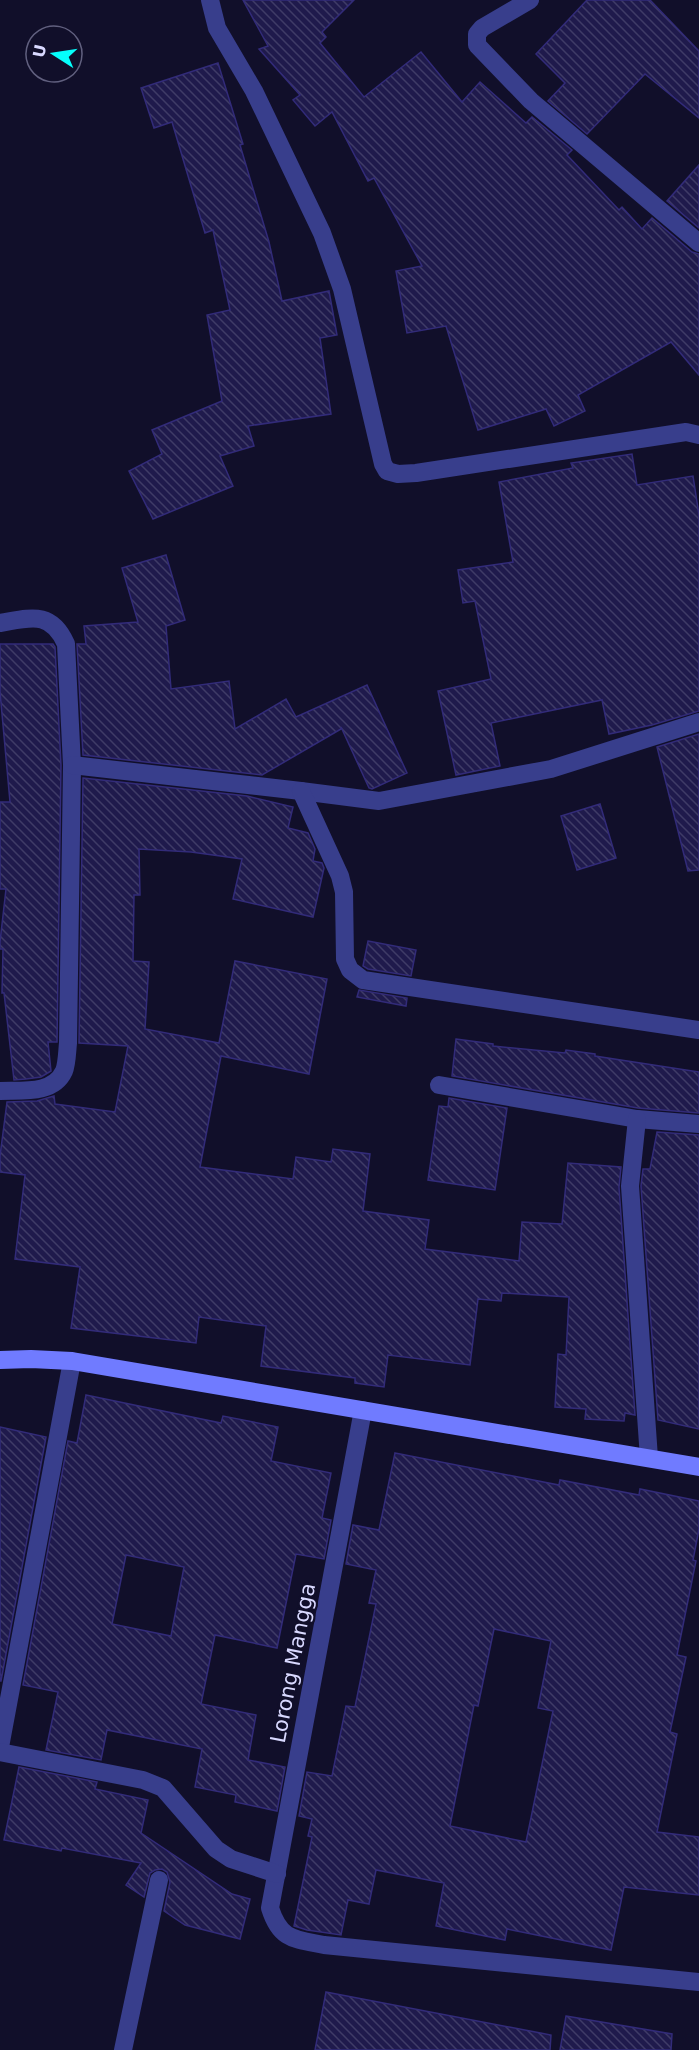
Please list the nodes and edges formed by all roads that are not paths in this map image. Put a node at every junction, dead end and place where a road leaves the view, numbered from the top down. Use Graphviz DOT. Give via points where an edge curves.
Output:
graph roads {
  1 [pos="210,0"];
  2 [pos="530,0"];
  3 [pos="699,243"];
  4 [pos="699,435"];
  5 [pos="0,623"];
  6 [pos="699,722"];
  7 [pos="72,765"];
  8 [pos="301,790"];
  9 [pos="699,1030"];
  10 [pos="439,1085"];
  11 [pos="0,1091"];
  12 [pos="637,1119"];
  13 [pos="699,1124"];
  14 [pos="0,1360"];
  15 [pos="72,1361"];
  16 [pos="363,1410"];
  17 [pos="649,1458"];
  18 [pos="699,1467"];
  19 [pos="0,1749"];
  20 [pos="277,1874"];
  21 [pos="159,1880"];
  22 [pos="699,1982"];
  23 [pos="123,2050"];
  1 -- 4 [label="street" via="217,28 254,91 322,233 342,289 387,471 416,472 686,432"];
  2 -- 3 [label="street" via="482,28 477,34 477,45 531,101"];
  5 -- 7 [label="street" via="34,617 45,619 62,634 66,644"];
  6 -- 8 [label="street" via="551,769 379,801"];
  7 -- 8 [label="street"];
  7 -- 11 [label="street" via="68,1044 64,1071 55,1083 41,1089"];
  8 -- 9 [label="street" via="340,876 344,892 345,960 363,980"];
  10 -- 12 [label="street"];
  12 -- 13 [label="street"];
  12 -- 17 [label="street" via="630,1186"];
  14 -- 15 [label="street"];
  15 -- 16 [label="street"];
  15 -- 19 [label="street"];
  16 -- 17 [label="street"];
  16 -- 20 [label="street, Lorong Mangga"];
  17 -- 18 [label="street"];
  19 -- 20 [label="street" via="144,1780 163,1788 216,1849"];
  20 -- 22 [label="street, Lorong Mangga" via="270,1908 275,1923 283,1933 304,1941"];
  21 -- 23 [label="street"];
}
